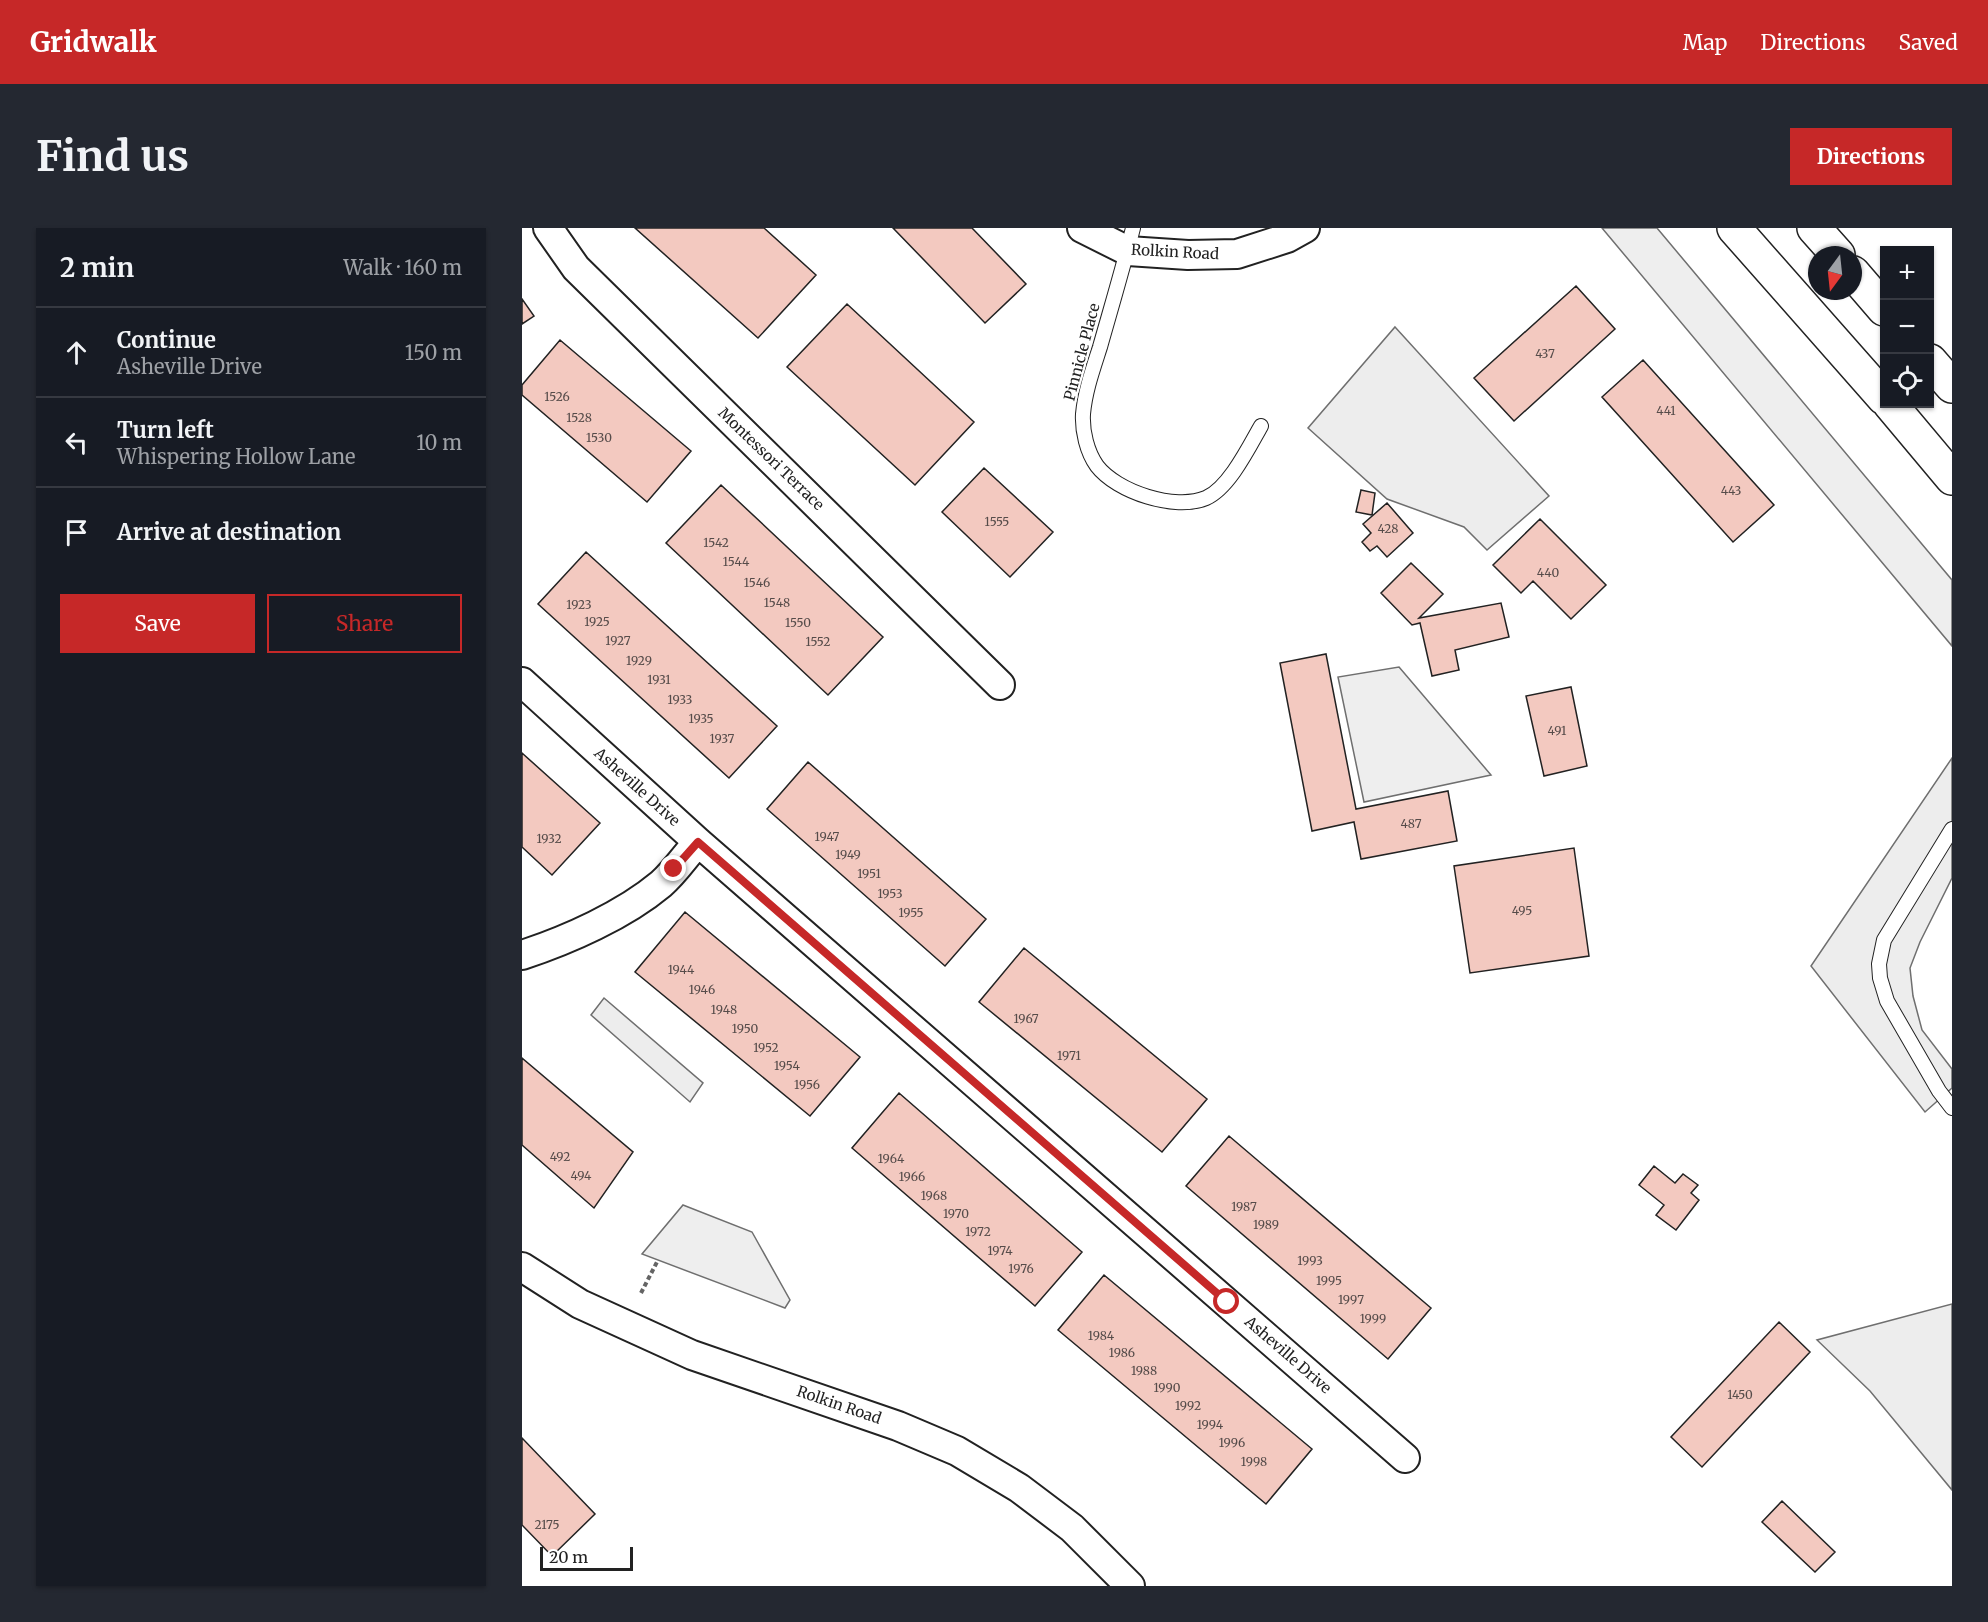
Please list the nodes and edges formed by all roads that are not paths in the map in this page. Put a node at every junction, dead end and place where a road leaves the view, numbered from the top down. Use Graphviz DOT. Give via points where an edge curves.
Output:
graph roads {
  1 [pos="548,228"];
  2 [pos="1082,228"];
  3 [pos="1305,228"];
  4 [pos="1734,228"];
  5 [pos="1814,228"];
  6 [pos="1130,239"];
  7 [pos="1830,246"];
  8 [pos="1862,283"];
  9 [pos="1880,304"];
  10 [pos="1934,366"];
  11 [pos="1952,386"];
  12 [pos="1880,393"];
  13 [pos="1893,408"];
  14 [pos="1261,426"];
  15 [pos="1952,478"];
  16 [pos="522,682"];
  17 [pos="1000,685"];
  18 [pos="1952,829"];
  19 [pos="698,842"];
  20 [pos="522,955"];
  21 [pos="1952,1108"];
  22 [pos="522,1267"];
  23 [pos="1405,1458"];
  24 [pos="1130,1586"];
  1 -- 17 [label="street, Montessori Terrace" via="576,268"];
  2 -- 6 [label="street, Rolkin Road"];
  3 -- 6 [label="street, Rolkin Road" via="1237,254 1188,255"];
  4 -- 12 [label="highway"];
  5 -- 7 [label="highway"];
  6 -- 14 [label="lane, Pinnicle Place" via="1083,414 1085,441 1098,467 1120,485 1163,502 1207,498 1229,479"];
  8 -- 9 [label="highway"];
  10 -- 11 [label="highway"];
  13 -- 15 [label="highway"];
  16 -- 19 [label="street, Asheville Drive"];
  18 -- 21 [label="lane" via="1884,940 1879,964 1887,1001"];
  19 -- 20 [label="street" via="662,883 627,908"];
  19 -- 23 [label="street, Asheville Drive"];
  22 -- 24 [label="street, Rolkin Road" via="580,1304 692,1355 898,1426 957,1451 1019,1488 1072,1528"];
}
